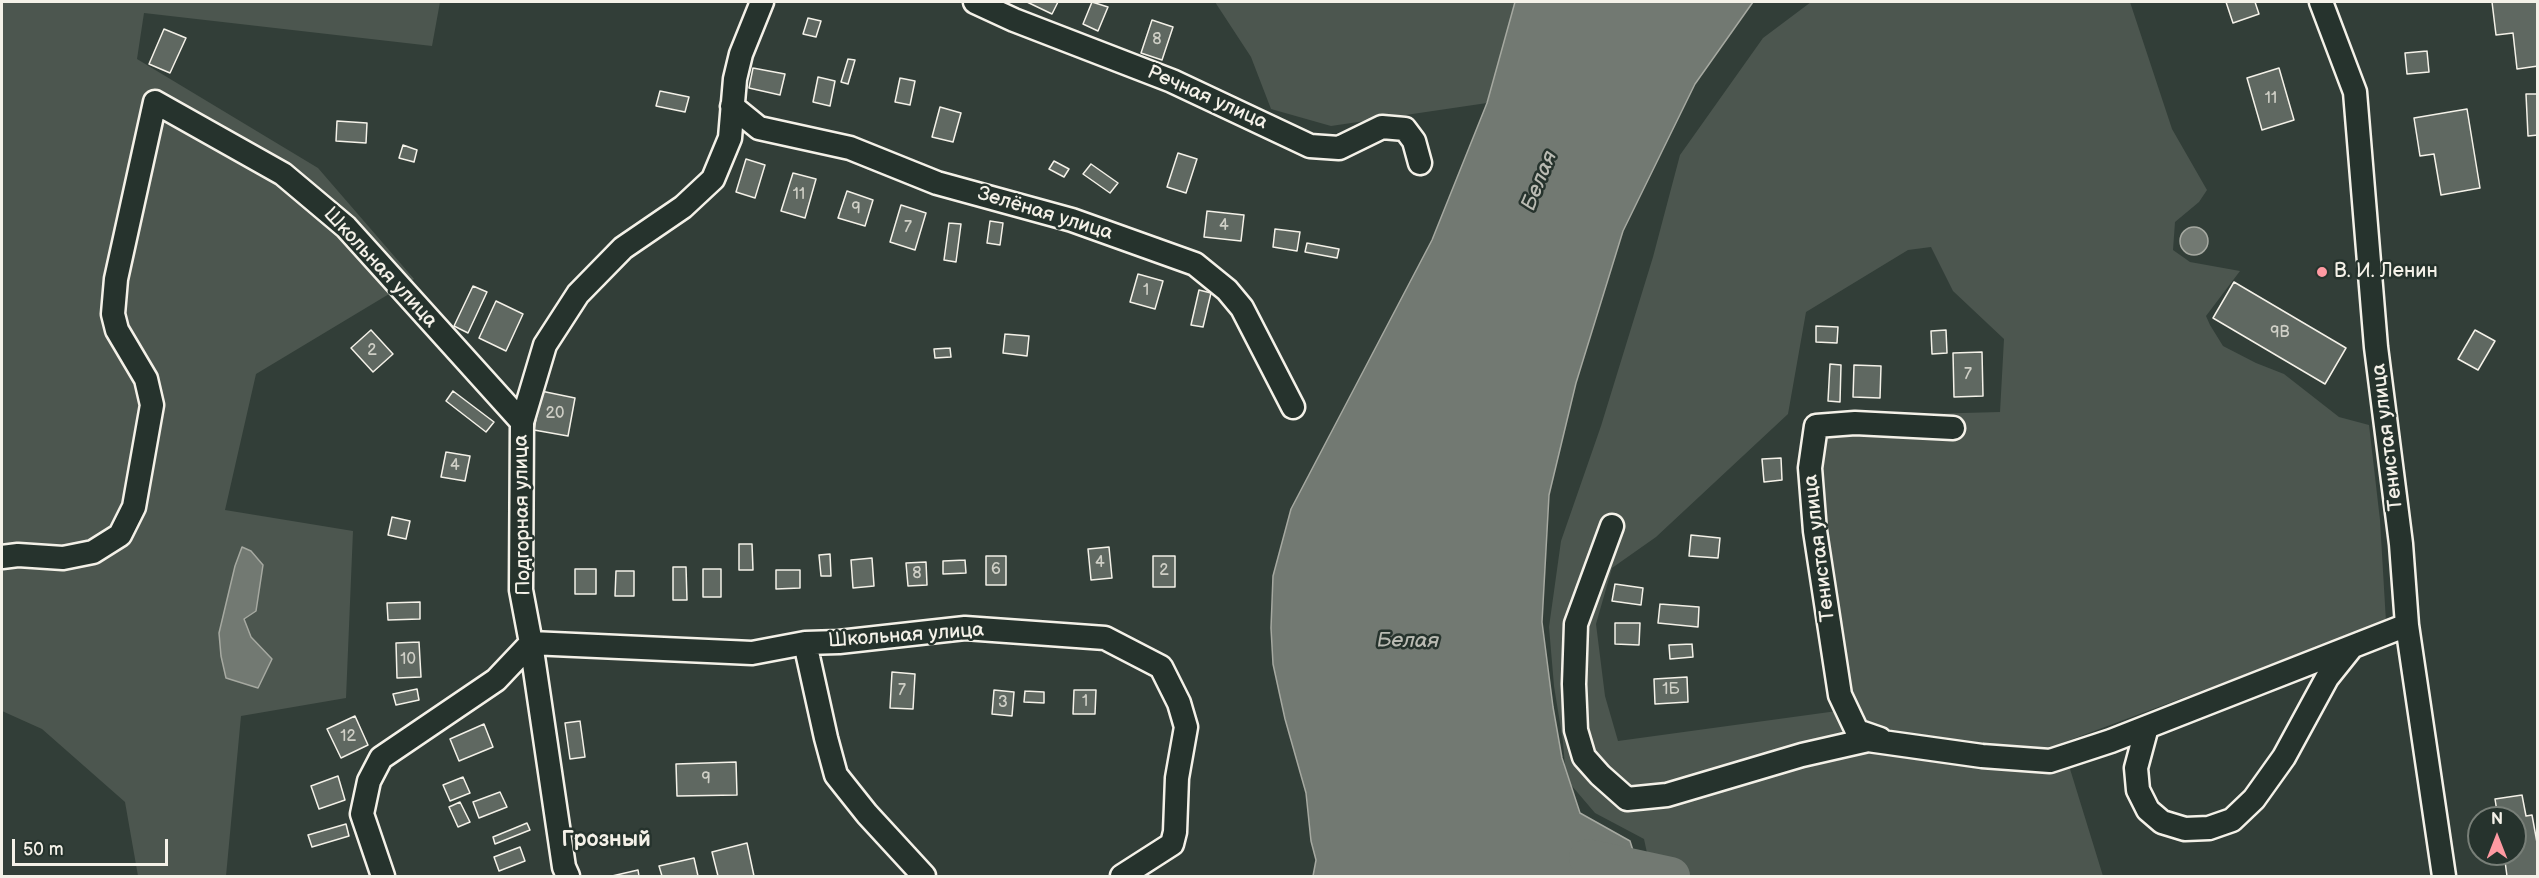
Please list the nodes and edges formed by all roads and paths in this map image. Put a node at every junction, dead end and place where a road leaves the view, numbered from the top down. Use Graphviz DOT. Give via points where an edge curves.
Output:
graph roads {
  1 [pos="762,2"];
  2 [pos="975,2"];
  3 [pos="2321,2"];
  4 [pos="732,106"];
  5 [pos="1420,163"];
  6 [pos="1293,407"];
  7 [pos="522,422"];
  8 [pos="1953,428"];
  9 [pos="1612,526"];
  10 [pos="2,557"];
  11 [pos="2407,625"];
  12 [pos="531,643"];
  13 [pos="805,643"];
  14 [pos="2352,647"];
  15 [pos="2147,727"];
  16 [pos="1890,743"];
  17 [pos="382,876"];
  18 [pos="568,876"];
  19 [pos="924,876"];
  20 [pos="1122,876"];
  21 [pos="2444,876"];
  1 -- 4 [label="street, Подгорная улица" via="741,54"];
  2 -- 5 [label="street, Речная улица" via="1172,81 1310,146 1339,148 1382,127 1405,129 1414,141"];
  3 -- 11 [label="street, Тенистая улица" via="2355,92 2376,347 2401,544"];
  4 -- 6 [label="street, Зелёная улица" via="759,128 850,148 937,183 1072,220 1194,264 1227,290 1242,308"];
  4 -- 7 [label="street, Подгорная улица" via="730,138 713,179 683,207 623,248 578,294 545,345"];
  7 -- 10 [label="street, Школьная улица" via="346,227 283,174 155,102 116,279 113,314 117,330 146,379 152,405 134,507 120,536 93,552 63,558"];
  7 -- 12 [label="street, Подгорная улица" via="521,590"];
  8 -- 16 [label="street, Тенистая улица" via="1854,423 1816,426 1810,468 1815,531 1840,695 1857,731"];
  9 -- 16 [label="street" via="1576,624 1576,730 1584,757 1628,799 1667,795 1868,740"];
  11 -- 14 [label="street"];
  11 -- 21 [label="street, Тенистая улица"];
  12 -- 13 [label="street, Школьная улица" via="752,653"];
  12 -- 17 [label="street" via="496,680 381,758 369,780 362,814"];
  12 -- 18 [label="street, Подгорная улица"];
  13 -- 19 [label="street" via="836,775"];
  13 -- 20 [label="street, Школьная улица" via="965,628 1105,638 1161,668 1186,727 1177,778 1176,832 1172,844"];
  14 -- 15 [label="street"];
  14 -- 15 [label="street" via="2327,678 2284,757 2254,799 2232,820 2209,828 2185,829 2162,822 2148,810 2138,790 2136,768"];
  15 -- 16 [label="street" via="2050,761"];
}
